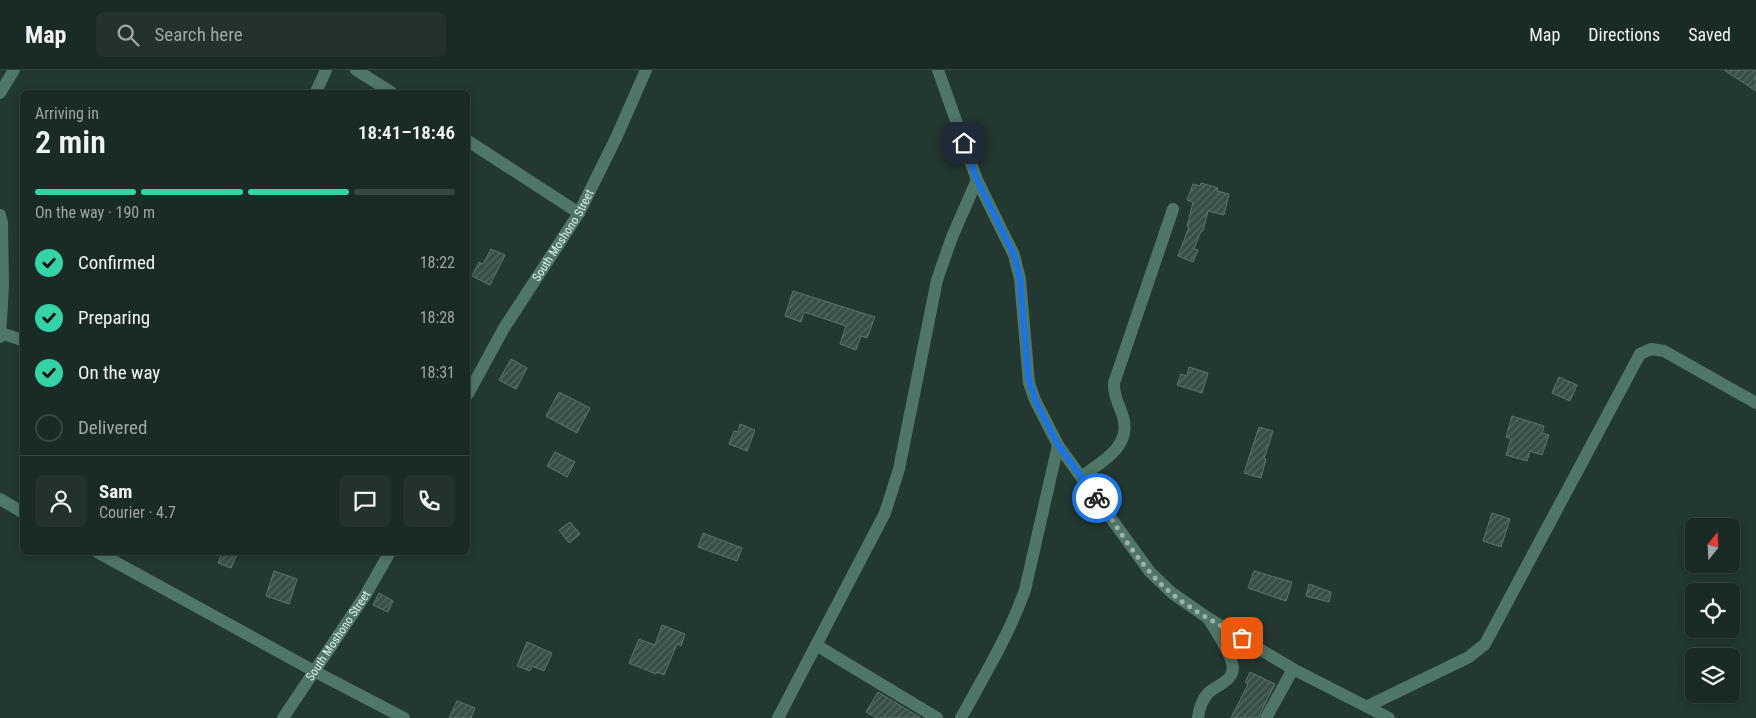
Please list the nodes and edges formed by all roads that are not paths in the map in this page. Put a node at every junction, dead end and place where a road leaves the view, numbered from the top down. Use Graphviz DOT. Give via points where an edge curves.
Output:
graph roads {
  1 [pos="14,70"];
  2 [pos="326,70"];
  3 [pos="356,70"];
  4 [pos="646,70"];
  5 [pos="938,70"];
  6 [pos="317,90"];
  7 [pos="388,90"];
  8 [pos="0,93"];
  9 [pos="470,142"];
  10 [pos="977,180"];
  11 [pos="1173,209"];
  12 [pos="579,213"];
  13 [pos="0,215"];
  14 [pos="1,335"];
  15 [pos="20,340"];
  16 [pos="470,390"];
  17 [pos="1756,403"];
  18 [pos="1058,445"];
  19 [pos="1081,477"];
  20 [pos="0,500"];
  21 [pos="20,511"];
  22 [pos="102,555"];
  23 [pos="388,555"];
  24 [pos="1208,618"];
  25 [pos="816,645"];
  26 [pos="1293,669"];
  27 [pos="314,671"];
  28 [pos="1368,706"];
  29 [pos="283,718"];
  30 [pos="404,718"];
  31 [pos="778,718"];
  32 [pos="937,718"];
  33 [pos="961,718"];
  34 [pos="1198,718"];
  35 [pos="1266,718"];
  36 [pos="1390,718"];
  1 -- 8 [label="street"];
  2 -- 6 [label="street"];
  3 -- 7 [label="street"];
  4 -- 12 [label="street, South Moshono Street" via="624,123"];
  5 -- 10 [label="street"];
  9 -- 12 [label="street"];
  10 -- 18 [label="street" via="1014,255 1020,279 1030,384"];
  10 -- 25 [label="street" via="952,237 938,280 890,499"];
  11 -- 19 [label="street" via="1114,383 1114,393 1125,425 1123,438 1113,452"];
  12 -- 16 [label="street, South Moshono Street" via="504,328"];
  13 -- 14 [label="street"];
  14 -- 15 [label="street"];
  17 -- 28 [label="street" via="1664,350 1651,349 1640,354 1485,644 1469,657"];
  18 -- 19 [label="street"];
  18 -- 33 [label="street" via="1023,598"];
  19 -- 24 [label="street" via="1150,572 1172,594"];
  20 -- 21 [label="street"];
  22 -- 27 [label="street"];
  23 -- 27 [label="street, South Moshono Street"];
  24 -- 26 [label="street"];
  24 -- 34 [label="street" via="1231,660 1233,671 1228,679 1208,693"];
  25 -- 31 [label="street"];
  25 -- 32 [label="street"];
  26 -- 28 [label="street"];
  26 -- 35 [label="street"];
  27 -- 29 [label="street, South Moshono Street"];
  27 -- 30 [label="street"];
  28 -- 36 [label="street"];
}
